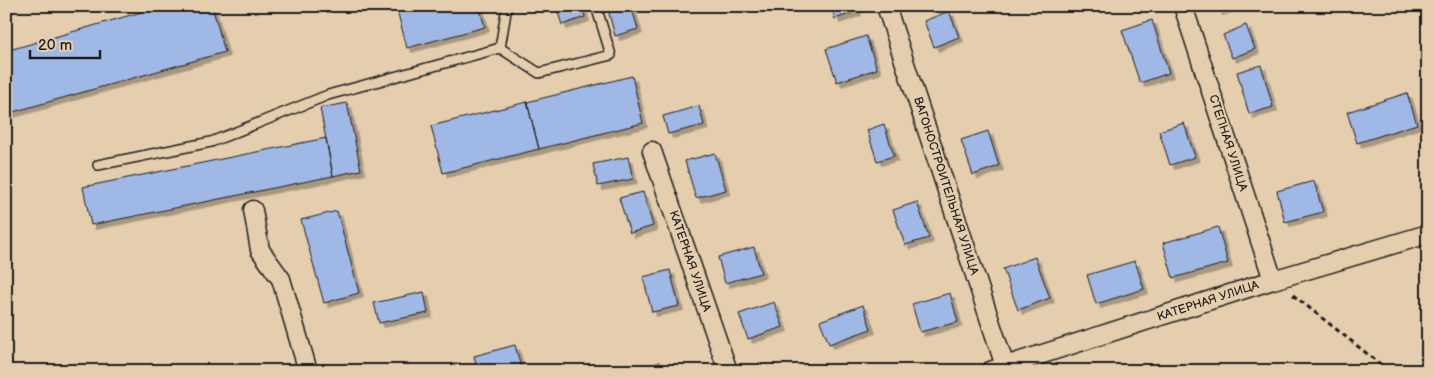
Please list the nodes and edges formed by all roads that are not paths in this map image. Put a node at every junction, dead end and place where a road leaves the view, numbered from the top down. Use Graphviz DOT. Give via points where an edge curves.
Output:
graph roads {
  1 [pos="507,6"];
  2 [pos="596,6"];
  3 [pos="886,6"];
  4 [pos="1183,6"];
  5 [pos="500,48"];
  6 [pos="652,151"];
  7 [pos="98,165"];
  8 [pos="253,210"];
  9 [pos="1428,234"];
  10 [pos="1274,280"];
  11 [pos="1000,369"];
  12 [pos="308,371"];
  13 [pos="728,371"];
  1 -- 5 [label="lane"];
  2 -- 5 [label="lane" via="611,55 539,73"];
  3 -- 11 [label="street, ВАГОНОСТРОИТЕЛЬНАЯ УЛИЦА"];
  4 -- 10 [label="street, СТЕПНАЯ УЛИЦА"];
  5 -- 7 [label="lane" via="328,95 211,142"];
  6 -- 13 [label="street, КАТЕРНАЯ УЛИЦА"];
  8 -- 12 [label="street" via="260,250 282,278"];
  9 -- 10 [label="street, КАТЕРНАЯ УЛИЦА"];
  10 -- 11 [label="street, КАТЕРНАЯ УЛИЦА"];
}
